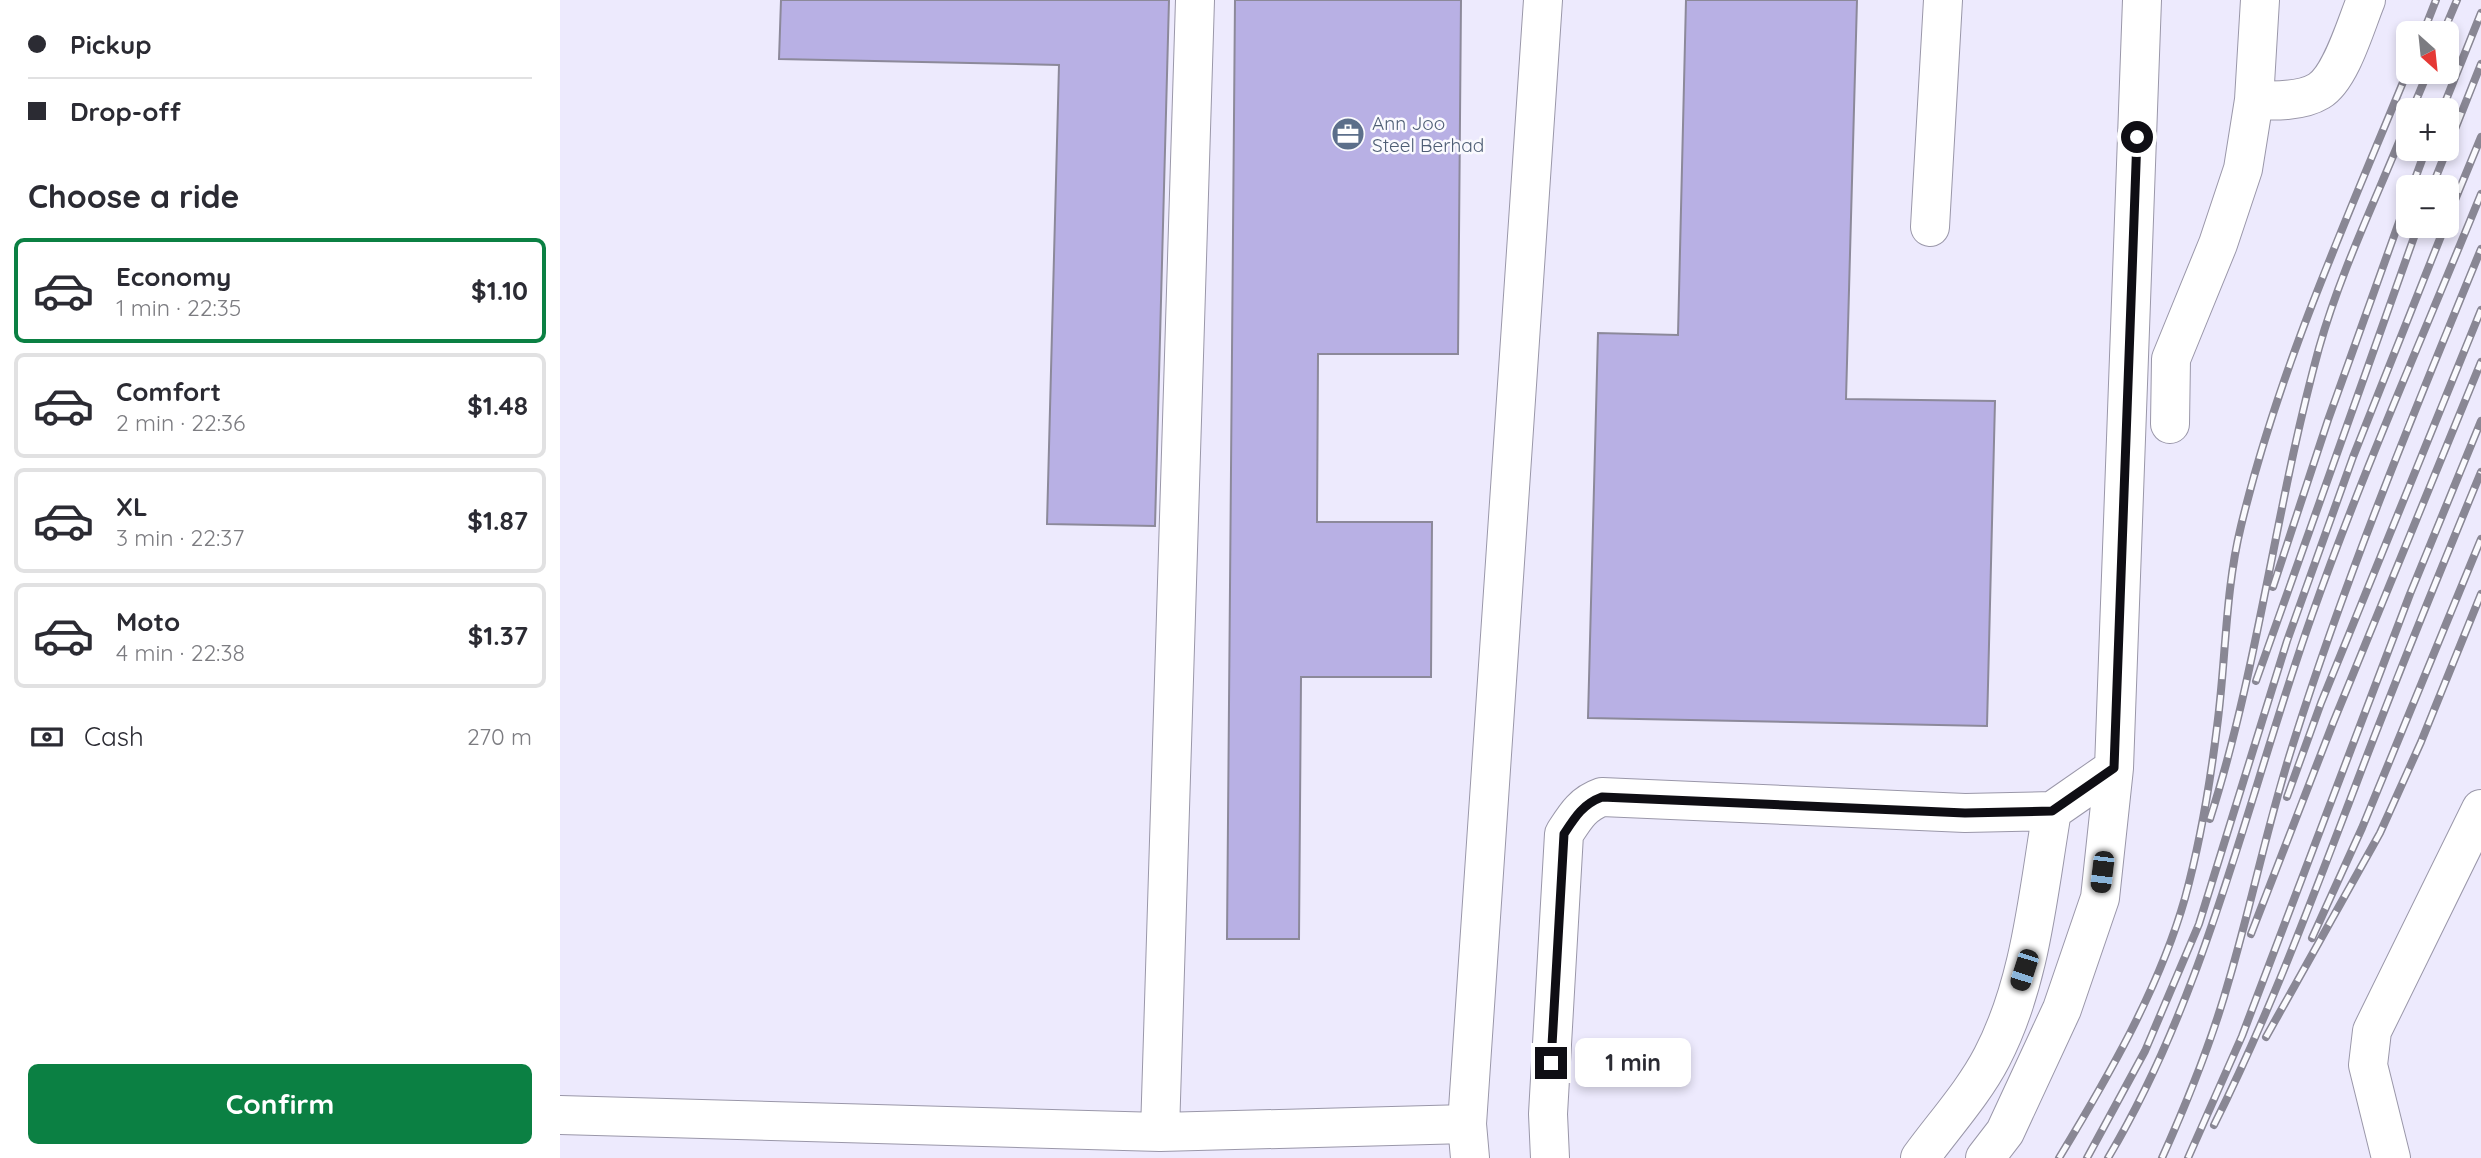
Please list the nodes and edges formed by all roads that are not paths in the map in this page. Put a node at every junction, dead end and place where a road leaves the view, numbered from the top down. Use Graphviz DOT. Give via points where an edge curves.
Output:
graph roads {
  1 [pos="1195,0"];
  2 [pos="1543,0"];
  3 [pos="1943,0"];
  4 [pos="2142,0"];
  5 [pos="2260,0"];
  6 [pos="2366,0"];
  7 [pos="2254,100"];
  8 [pos="1930,227"];
  9 [pos="2170,424"];
  10 [pos="2114,768"];
  11 [pos="2481,809"];
  12 [pos="2052,811"];
  13 [pos="560,1115"];
  14 [pos="1160,1132"];
  15 [pos="1469,1141"];
  16 [pos="1550,1158"];
  17 [pos="1920,1158"];
  18 [pos="1985,1158"];
  19 [pos="2391,1158"];
  1 -- 14 [label="lane"];
  2 -- 15 [label="lane"];
  3 -- 8 [label="lane"];
  4 -- 10 [label="lane"];
  5 -- 7 [label="lane"];
  6 -- 7 [label="lane" via="2336,72 2319,91 2279,101"];
  7 -- 9 [label="lane" via="2243,169 2171,359"];
  10 -- 12 [label="lane"];
  10 -- 18 [label="lane" via="2095,911 2062,1009 2005,1132"];
  11 -- 19 [label="lane" via="2372,1031 2368,1065"];
  12 -- 16 [label="lane" via="1965,813 1602,797 1590,801 1564,834 1548,1114"];
  12 -- 17 [label="lane" via="2024,970 2005,1028 1992,1059"];
  13 -- 14 [label="lane"];
  14 -- 15 [label="lane"];
}
